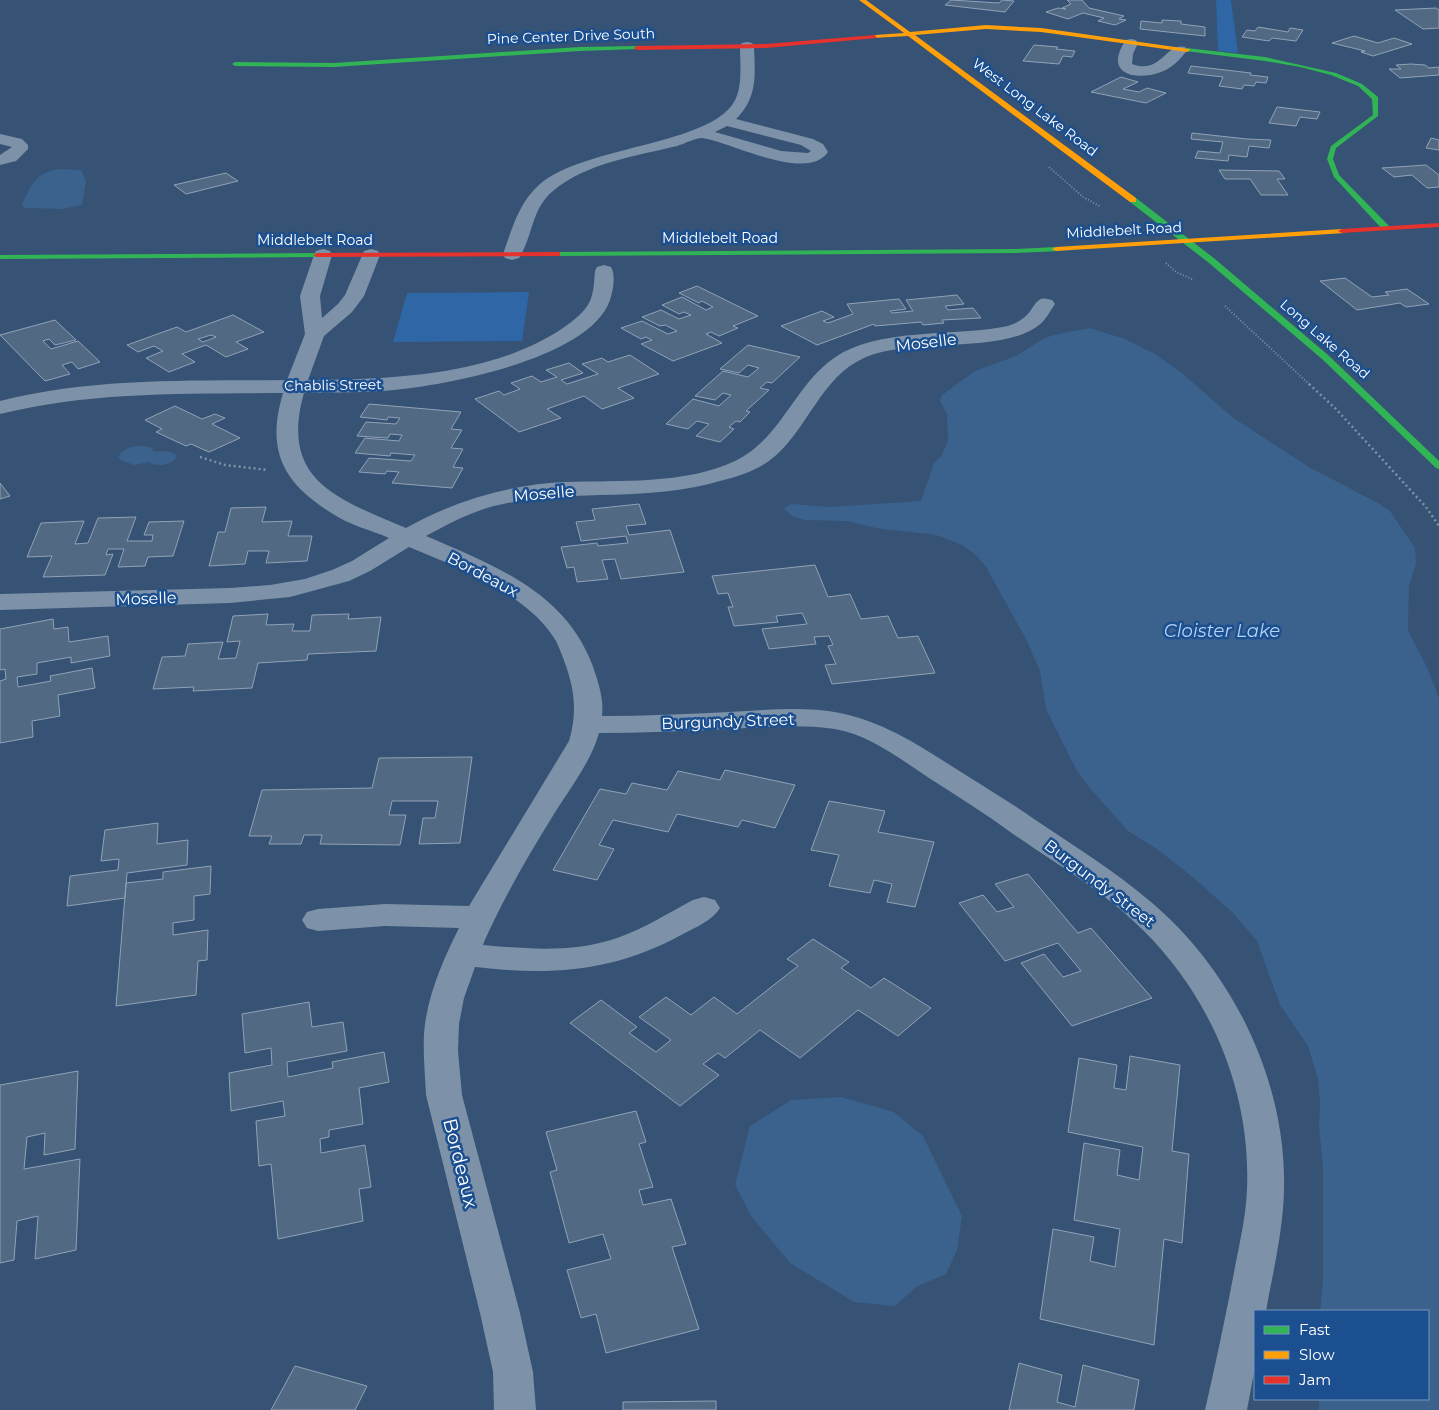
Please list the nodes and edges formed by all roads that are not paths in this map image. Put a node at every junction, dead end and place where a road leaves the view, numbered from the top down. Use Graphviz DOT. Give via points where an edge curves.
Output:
graph roads {
  1 [pos="862,0"];
  2 [pos="908,32"];
  3 [pos="1131,43"];
  4 [pos="748,46"];
  5 [pos="1180,50"];
  6 [pos="235,64"];
  7 [pos="727,121"];
  8 [pos="701,133"];
  9 [pos="0,139"];
  10 [pos="0,160"];
  11 [pos="1439,225"];
  12 [pos="1386,228"];
  13 [pos="1187,241"];
  14 [pos="512,254"];
  15 [pos="323,255"];
  16 [pos="371,255"];
  17 [pos="0,257"];
  18 [pos="604,271"];
  19 [pos="1045,304"];
  20 [pos="316,334"];
  21 [pos="0,384"];
  22 [pos="296,386"];
  23 [pos="7,406"];
  24 [pos="1439,466"];
  25 [pos="408,537"];
  26 [pos="0,602"];
  27 [pos="588,725"];
  28 [pos="704,908"];
  29 [pos="477,917"];
  30 [pos="318,920"];
  31 [pos="462,954"];
  32 [pos="515,1410"];
  33 [pos="1226,1410"];
  1 -- 2 [label="street, West Long Lake Road"];
  2 -- 3 [label="street, Pine Center Drive South" via="1011,28"];
  2 -- 4 [label="street, Pine Center Drive South" via="851,40"];
  2 -- 13 [label="street, West Long Lake Road"];
  3 -- 5 [label="street, Pine Center Drive South"];
  3 -- 5 [label="street" via="1126,50 1125,66 1142,71 1162,68"];
  4 -- 6 [label="street, Pine Center Drive South" via="580,49 334,64"];
  4 -- 7 [label="street" via="742,104"];
  5 -- 12 [label="street, Pine Center Drive South" via="1292,63 1338,75 1368,89 1378,108 1375,117 1334,147 1330,159 1336,176"];
  7 -- 8 [label="street"];
  7 -- 8 [label="street" via="807,142 820,152 812,158 780,156"];
  8 -- 14 [label="street" via="612,157 560,178 546,188 531,206"];
  9 -- 10 [label="street" via="20,145 20,149 10,157"];
  11 -- 12 [label="street, Middlebelt Road"];
  12 -- 13 [label="street, Middlebelt Road"];
  13 -- 14 [label="street, Middlebelt Road" via="1016,251"];
  13 -- 24 [label="street, Long Lake Road" via="1325,357"];
  14 -- 16 [label="street, Middlebelt Road"];
  15 -- 16 [label="street, Middlebelt Road"];
  15 -- 17 [label="street, Middlebelt Road"];
  15 -- 20 [label="street" via="310,296"];
  16 -- 20 [label="street, Bordeaux" via="354,296"];
  18 -- 22 [label="street, Chablis Street" via="598,304 588,316 561,338 534,351 465,373 416,382"];
  19 -- 25 [label="street, Moselle" via="1033,322 1012,332 895,345 840,361 774,444 747,464 730,471 682,484 545,490 499,497 456,512"];
  20 -- 22 [label="street, Bordeaux"];
  21 -- 23 [label="street"];
  22 -- 23 [label="street, Chablis Street" via="99,390"];
  22 -- 25 [label="street, Bordeaux" via="285,434 290,458 302,479 342,510"];
  25 -- 26 [label="street, Moselle" via="348,573 325,582 283,590 217,596"];
  25 -- 27 [label="street, Bordeaux" via="488,573 517,589 543,611 566,636 574,653 590,701"];
  27 -- 29 [label="street, Bordeaux" via="574,759"];
  27 -- 33 [label="street, Burgundy Street" via="804,718 836,721 879,733 1078,863 1155,923 1199,974 1222,1008 1243,1052 1256,1096 1264,1142 1266,1189 1262,1223"];
  28 -- 31 [label="street" via="630,946 599,956 545,962"];
  29 -- 30 [label="street" via="385,915"];
  29 -- 31 [label="street, Bordeaux"];
  31 -- 32 [label="street, Bordeaux" via="442,1022 440,1059 443,1086 500,1313 513,1372"];
}
